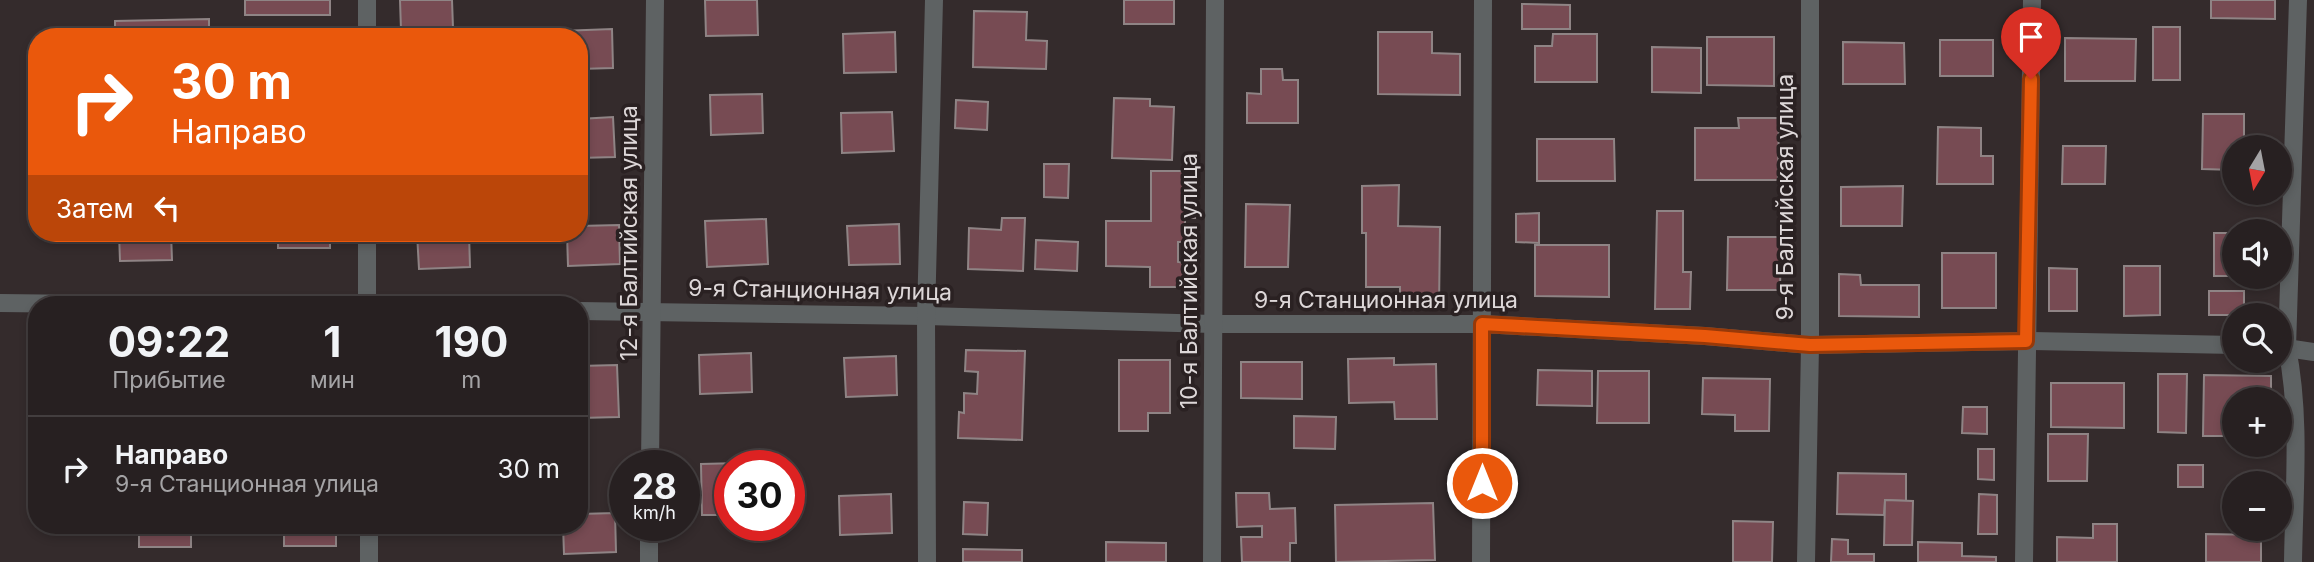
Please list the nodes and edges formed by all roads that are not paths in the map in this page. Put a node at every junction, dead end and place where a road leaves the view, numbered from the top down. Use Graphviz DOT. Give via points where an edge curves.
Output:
graph roads {
  1 [pos="367,0"];
  2 [pos="655,0"];
  3 [pos="934,0"];
  4 [pos="1215,0"];
  5 [pos="1483,0"];
  6 [pos="1810,0"];
  7 [pos="2032,0"];
  8 [pos="2298,0"];
  9 [pos="367,28"];
  10 [pos="367,242"];
  11 [pos="367,296"];
  12 [pos="0,303"];
  13 [pos="28,303"];
  14 [pos="2286,303"];
  15 [pos="588,311"];
  16 [pos="653,311"];
  17 [pos="926,316"];
  18 [pos="1213,324"];
  19 [pos="1482,324"];
  20 [pos="2026,341"];
  21 [pos="1810,345"];
  22 [pos="2222,345"];
  23 [pos="2292,348"];
  24 [pos="2314,352"];
  25 [pos="2292,373"];
  26 [pos="650,450"];
  27 [pos="369,534"];
  28 [pos="649,541"];
  29 [pos="369,562"];
  30 [pos="649,562"];
  31 [pos="927,562"];
  32 [pos="1212,562"];
  33 [pos="1481,562"];
  34 [pos="1806,562"];
  35 [pos="2024,562"];
  36 [pos="2293,562"];
  1 -- 9 [label="street"];
  2 -- 16 [label="street, 12-я Балтийская улица"];
  3 -- 17 [label="street"];
  4 -- 18 [label="street, 10-я Балтийская улица"];
  5 -- 19 [label="street"];
  6 -- 21 [label="street, 9-я Балтийская улица"];
  7 -- 20 [label="street"];
  8 -- 14 [label="street"];
  10 -- 11 [label="street"];
  12 -- 13 [label="street"];
  15 -- 16 [label="street, 9-я Станционная улица"];
  16 -- 17 [label="street, 9-я Станционная улица"];
  16 -- 26 [label="street, 12-я Балтийская улица"];
  17 -- 18 [label="street, 9-я Станционная улица"];
  17 -- 31 [label="street"];
  18 -- 19 [label="street, 9-я Станционная улица"];
  18 -- 32 [label="street, 10-я Балтийская улица"];
  19 -- 21 [label="street, 9-я Станционная улица"];
  19 -- 33 [label="street"];
  20 -- 21 [label="street, 9-я Станционная улица"];
  20 -- 22 [label="street, 9-я Станционная улица"];
  20 -- 35 [label="street"];
  21 -- 34 [label="street, 9-я Балтийская улица"];
  23 -- 24 [label="street"];
  25 -- 36 [label="street"];
  27 -- 29 [label="street"];
  28 -- 30 [label="street"];
}
